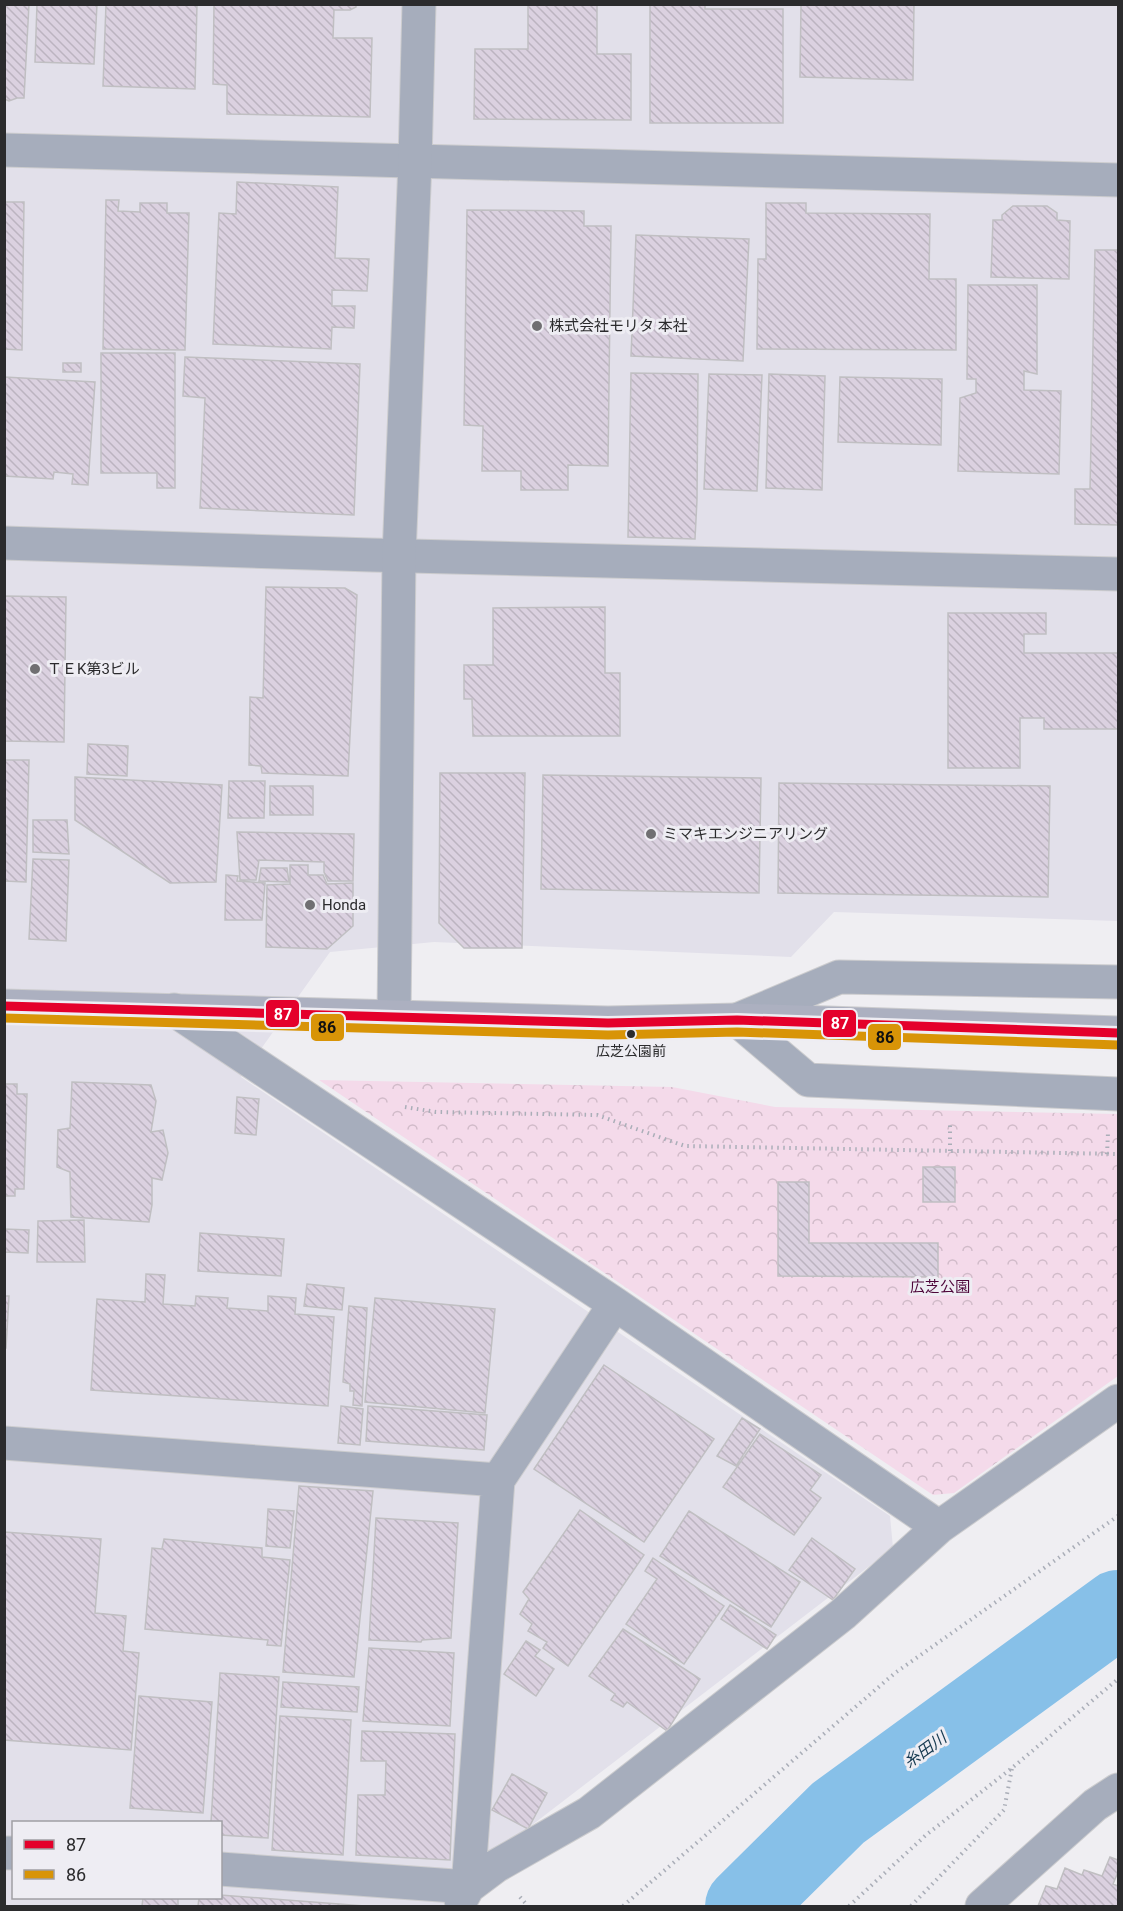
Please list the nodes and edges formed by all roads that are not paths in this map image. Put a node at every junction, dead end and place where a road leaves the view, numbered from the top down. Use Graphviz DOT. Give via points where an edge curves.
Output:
graph roads {
  1 [pos="419,4"];
  2 [pos="4,150"];
  3 [pos="415,162"];
  4 [pos="1119,180"];
  5 [pos="4,543"];
  6 [pos="399,556"];
  7 [pos="1119,574"];
  8 [pos="1119,982"];
  9 [pos="4,1006"];
  10 [pos="174,1010"];
  11 [pos="394,1016"];
  12 [pos="737,1020"];
  13 [pos="1119,1033"];
  14 [pos="1119,1094"];
  15 [pos="615,1304"];
  16 [pos="1119,1401"];
  17 [pos="4,1443"];
  18 [pos="498,1480"];
  19 [pos="939,1527"];
  20 [pos="1119,1790"];
  21 [pos="222,1869"];
  22 [pos="462,1897"];
  23 [pos="982,1906"];
  1 -- 3 [label="street"];
  2 -- 3 [label="street"];
  3 -- 4 [label="street"];
  3 -- 6 [label="street"];
  5 -- 6 [label="street"];
  6 -- 7 [label="street"];
  6 -- 11 [label="street"];
  8 -- 12 [label="street" via="839,977"];
  9 -- 10 [label="highway"];
  10 -- 11 [label="highway"];
  10 -- 15 [label="street"];
  11 -- 12 [label="highway" via="608,1023"];
  12 -- 13 [label="highway"];
  12 -- 14 [label="street" via="808,1080"];
  15 -- 18 [label="street"];
  15 -- 19 [label="street"];
  16 -- 19 [label="street"];
  17 -- 18 [label="street"];
  18 -- 22 [label="street"];
  19 -- 22 [label="street" via="843,1614 589,1813 496,1866"];
  20 -- 23 [label="street" via="1095,1805"];
  21 -- 22 [label="street"];
}
